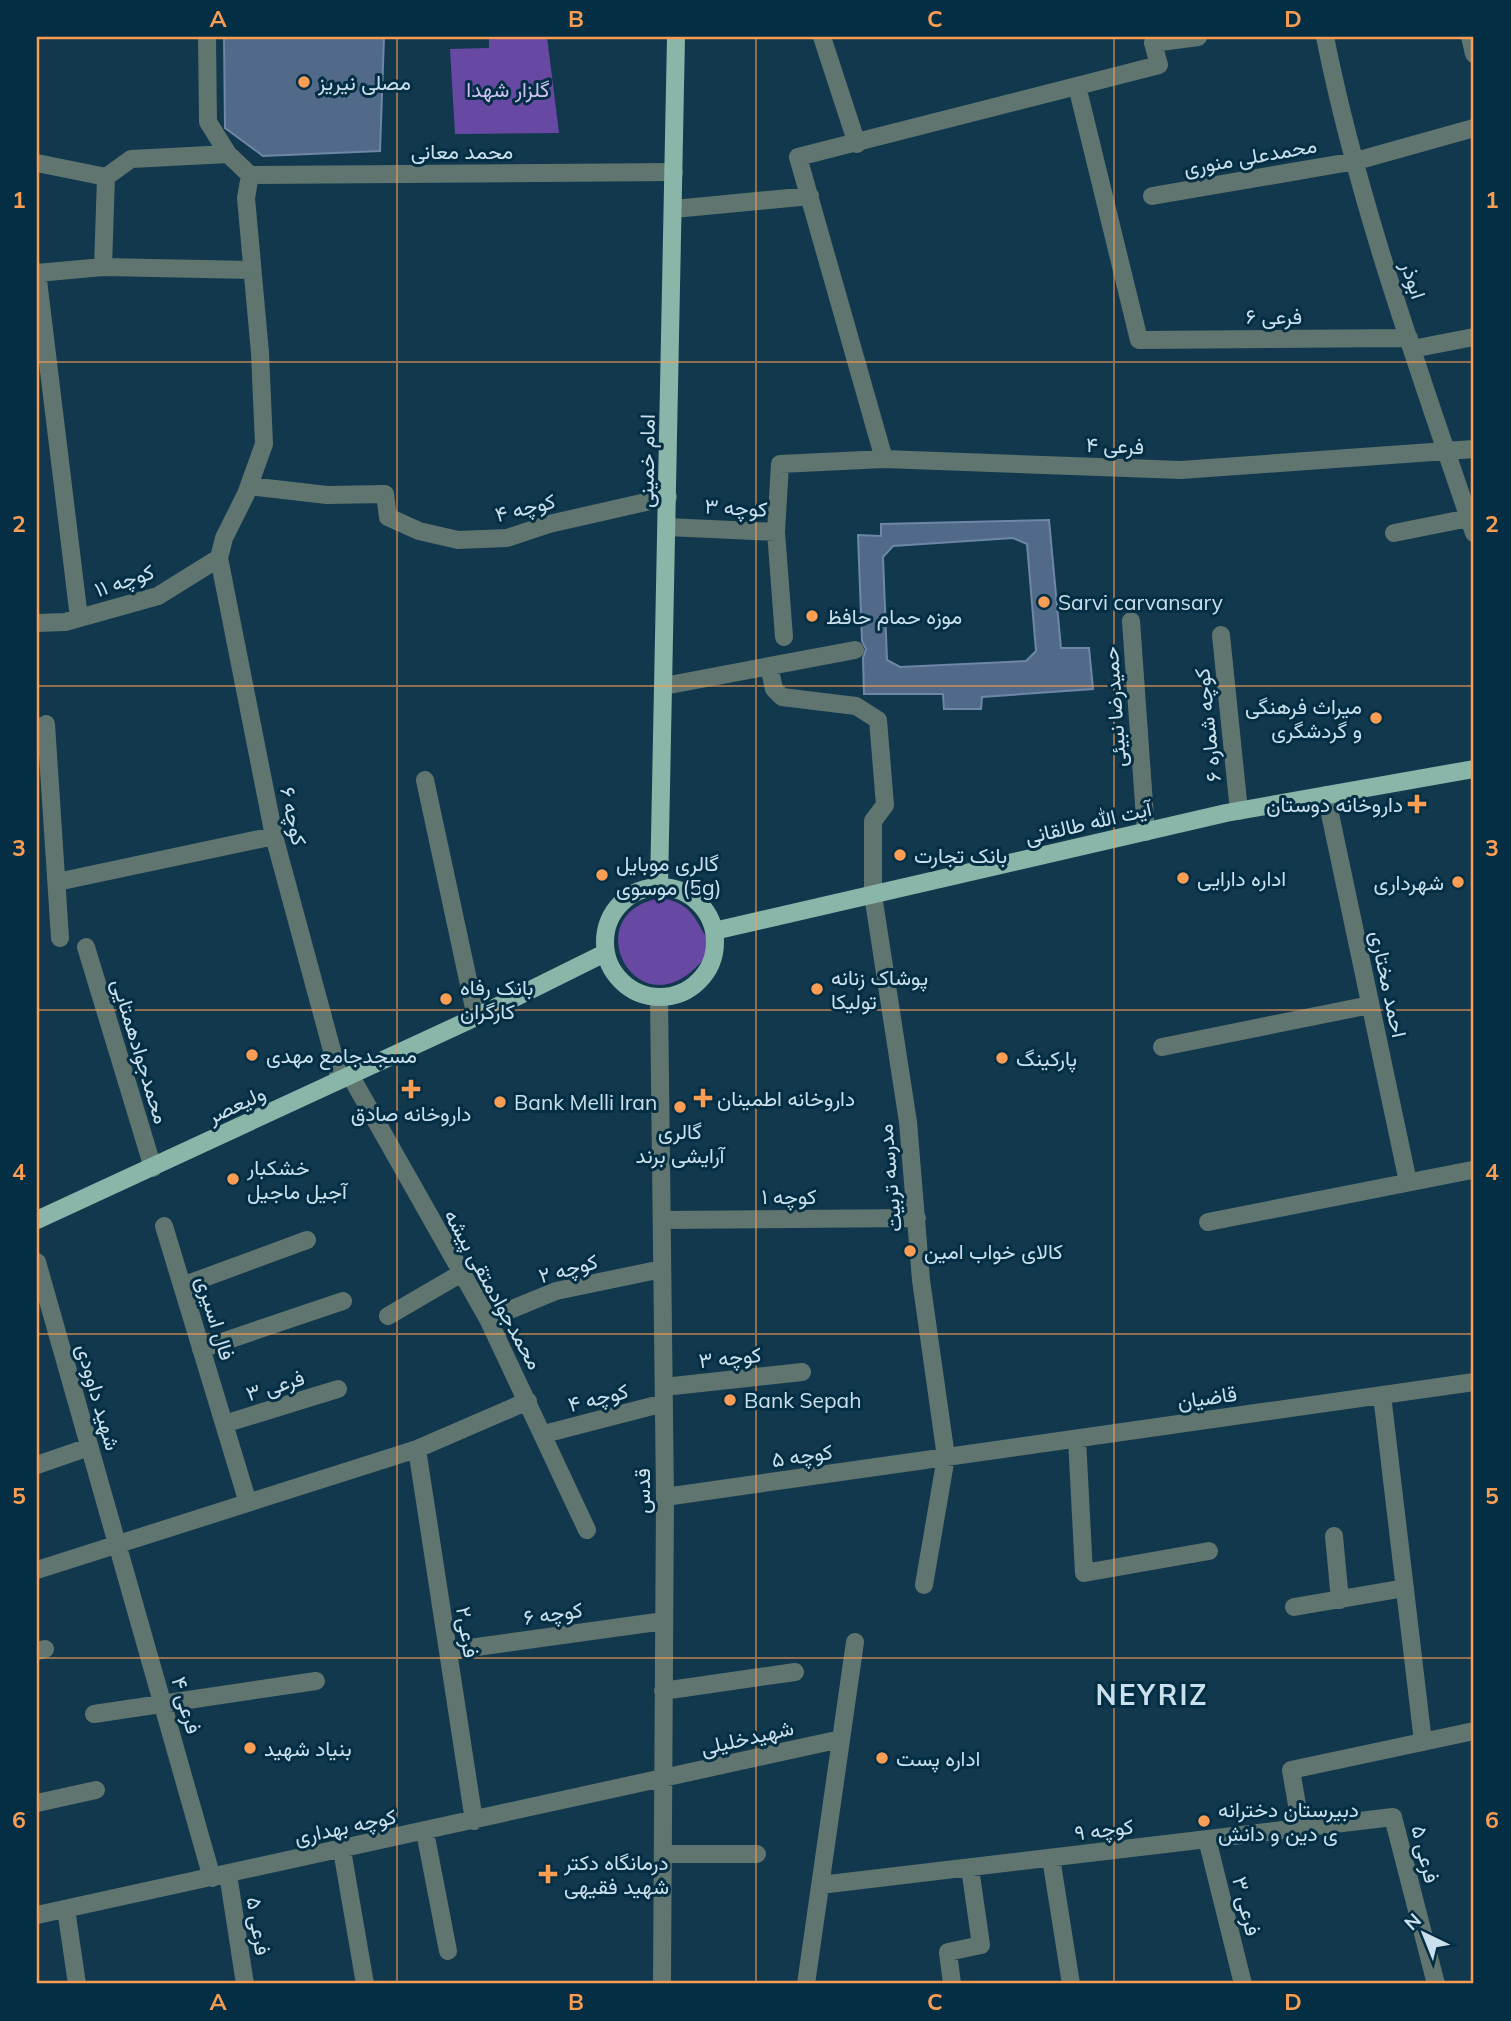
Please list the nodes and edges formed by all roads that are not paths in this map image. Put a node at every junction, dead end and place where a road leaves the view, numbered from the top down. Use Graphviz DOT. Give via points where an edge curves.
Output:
graph roads {
  1 [pos="207,37"];
  2 [pos="676,37"];
  3 [pos="822,37"];
  4 [pos="1198,37"];
  5 [pos="1325,37"];
  6 [pos="1470,37"];
  7 [pos="1474,54"];
  8 [pos="1077,86"];
  9 [pos="1474,128"];
  10 [pos="857,144"];
  11 [pos="228,155"];
  12 [pos="1356,161"];
  13 [pos="37,163"];
  14 [pos="674,172"];
  15 [pos="250,175"];
  16 [pos="106,177"];
  17 [pos="810,196"];
  18 [pos="1152,196"];
  19 [pos="674,209"];
  20 [pos="103,267"];
  21 [pos="251,270"];
  22 [pos="37,273"];
  23 [pos="1474,337"];
  24 [pos="1411,343"];
  25 [pos="1474,449"];
  26 [pos="1447,453"];
  27 [pos="884,458"];
  28 [pos="780,464"];
  29 [pos="248,486"];
  30 [pos="668,497"];
  31 [pos="1472,526"];
  32 [pos="667,527"];
  33 [pos="776,532"];
  34 [pos="1394,533"];
  35 [pos="219,558"];
  36 [pos="79,618"];
  37 [pos="1130,621"];
  38 [pos="37,623"];
  39 [pos="1221,635"];
  40 [pos="784,637"];
  41 [pos="855,650"];
  42 [pos="769,666"];
  43 [pos="664,685"];
  44 [pos="46,724"];
  45 [pos="1474,769"];
  46 [pos="425,780"];
  47 [pos="1326,796"];
  48 [pos="1239,811"];
  49 [pos="1146,832"];
  50 [pos="274,836"];
  51 [pos="57,882"];
  52 [pos="659,887"];
  53 [pos="873,895"];
  54 [pos="714,931"];
  55 [pos="60,938"];
  56 [pos="86,947"];
  57 [pos="605,953"];
  58 [pos="659,997"];
  59 [pos="1370,1005"];
  60 [pos="476,1017"];
  61 [pos="1162,1047"];
  62 [pos="345,1077"];
  63 [pos="153,1168"];
  64 [pos="1472,1170"];
  65 [pos="1408,1182"];
  66 [pos="917,1218"];
  67 [pos="37,1220"];
  68 [pos="662,1220"];
  69 [pos="1208,1222"];
  70 [pos="164,1226"];
  71 [pos="307,1240"];
  72 [pos="37,1262"];
  73 [pos="662,1269"];
  74 [pos="460,1274"];
  75 [pos="182,1286"];
  76 [pos="343,1301"];
  77 [pos="388,1316"];
  78 [pos="488,1319"];
  79 [pos="201,1349"];
  80 [pos="802,1372"];
  81 [pos="1474,1382"];
  82 [pos="338,1390"];
  83 [pos="664,1395"];
  84 [pos="1382,1395"];
  85 [pos="528,1401"];
  86 [pos="224,1424"];
  87 [pos="544,1434"];
  88 [pos="1077,1439"];
  89 [pos="89,1447"];
  90 [pos="417,1449"];
  91 [pos="946,1457"];
  92 [pos="37,1465"];
  93 [pos="665,1497"];
  94 [pos="248,1503"];
  95 [pos="587,1530"];
  96 [pos="1334,1535"];
  97 [pos="117,1544"];
  98 [pos="1209,1551"];
  99 [pos="37,1570"];
  100 [pos="924,1585"];
  101 [pos="1405,1588"];
  102 [pos="1340,1600"];
  103 [pos="1294,1607"];
  104 [pos="664,1621"];
  105 [pos="855,1643"];
  106 [pos="448,1651"];
  107 [pos="795,1672"];
  108 [pos="316,1681"];
  109 [pos="663,1691"];
  110 [pos="163,1704"];
  111 [pos="94,1714"];
  112 [pos="1474,1731"];
  113 [pos="841,1739"];
  114 [pos="1423,1742"];
  115 [pos="663,1780"];
  116 [pos="96,1790"];
  117 [pos="37,1803"];
  118 [pos="1393,1817"];
  119 [pos="474,1821"];
  120 [pos="1301,1828"];
  121 [pos="425,1832"];
  122 [pos="1207,1839"];
  123 [pos="342,1850"];
  124 [pos="663,1854"];
  125 [pos="757,1854"];
  126 [pos="1051,1858"];
  127 [pos="970,1867"];
  128 [pos="220,1876"];
  129 [pos="820,1885"];
  130 [pos="66,1909"];
  131 [pos="37,1915"];
  132 [pos="449,1951"];
  133 [pos="77,1984"];
  134 [pos="245,1984"];
  135 [pos="365,1984"];
  136 [pos="662,1984"];
  137 [pos="806,1984"];
  138 [pos="952,1984"];
  139 [pos="1071,1984"];
  140 [pos="1243,1984"];
  141 [pos="1436,1984"];
  1 -- 11 [label="street" via="208,122"];
  2 -- 14 [label="main road, امام خمینی"];
  3 -- 10 [label="street"];
  4 -- 8 [label="street" via="1153,43 1159,65"];
  5 -- 12 [label="street, ابوذر"];
  6 -- 7 [label="street"];
  8 -- 10 [label="street"];
  8 -- 24 [label="street, فرعی ۶" via="1139,340"];
  9 -- 12 [label="street, محمدعلی منوری"];
  10 -- 17 [label="street" via="798,157"];
  11 -- 15 [label="street"];
  11 -- 16 [label="street" via="131,159"];
  12 -- 18 [label="street, محمدعلی منوری"];
  12 -- 24 [label="street, ابوذر"];
  13 -- 16 [label="street"];
  14 -- 15 [label="street, محمد معانی"];
  14 -- 19 [label="main road, امام خمینی"];
  15 -- 21 [label="street" via="246,198"];
  16 -- 20 [label="street"];
  17 -- 19 [label="street"];
  17 -- 27 [label="street"];
  19 -- 30 [label="main road, امام خمینی"];
  20 -- 21 [label="street"];
  20 -- 22 [label="street"];
  21 -- 29 [label="street" via="264,444"];
  22 -- 36 [label="street"];
  23 -- 24 [label="street, فرعی ۶"];
  24 -- 26 [label="street, ابوذر"];
  25 -- 26 [label="street, فرعی ۴"];
  26 -- 27 [label="street, فرعی ۴" via="1181,470"];
  26 -- 31 [label="street, ابوذر"];
  27 -- 28 [label="street, فرعی ۴"];
  28 -- 33 [label="street, کوچه ۳"];
  29 -- 30 [label="street, کوچه ۴" via="327,495 386,494 388,517 419,531 458,540 507,538"];
  29 -- 35 [label="street"];
  30 -- 32 [label="main road, امام خمینی"];
  31 -- 34 [label="street"];
  32 -- 33 [label="street, کوچه ۳"];
  32 -- 43 [label="main road, امام خمینی"];
  33 -- 40 [label="street"];
  35 -- 36 [label="street, کوچه ۱۱" via="158,596"];
  35 -- 50 [label="street, ۶ کوچه"];
  36 -- 38 [label="street, کوچه ۱۱"];
  37 -- 49 [label="street, حمیدرضا نبیئی"];
  39 -- 48 [label="street, کوچه شماره ۶"];
  41 -- 42 [label="street"];
  42 -- 43 [label="street"];
  42 -- 53 [label="street, مدرسه تربیت" via="774,689 782,696 856,706 878,720 885,805 873,821"];
  43 -- 52 [label="main road, امام خمینی"];
  44 -- 51 [label="street"];
  45 -- 47 [label="main road, آیت الله طالقانی"];
  46 -- 60 [label="street"];
  47 -- 48 [label="main road, آیت الله طالقانی"];
  47 -- 59 [label="street, احمد مختاری"];
  48 -- 49 [label="main road, آیت الله طالقانی"];
  49 -- 53 [label="main road, آیت الله طالقانی"];
  50 -- 51 [label="street"];
  50 -- 62 [label="street, ۶ کوچه"];
  51 -- 55 [label="street"];
  52 -- 54 [label="main road" via="695,899"];
  52 -- 57 [label="main road" via="636,892 617,907 606,929"];
  53 -- 54 [label="main road, آیت الله طالقانی"];
  53 -- 66 [label="street, مدرسه تربیت" via="908,1122"];
  54 -- 58 [label="main road" via="713,955 702,977 683,992"];
  56 -- 63 [label="street, محمدجوادهمتایی"];
  57 -- 58 [label="main road" via="624,985"];
  57 -- 60 [label="main road, ولیعصر"];
  58 -- 68 [label="street, قدس"];
  59 -- 61 [label="street"];
  59 -- 65 [label="street, احمد مختاری"];
  60 -- 62 [label="main road, ولیعصر"];
  62 -- 63 [label="main road, ولیعصر"];
  62 -- 74 [label="street, محمدجوادمتقی پیشه"];
  63 -- 67 [label="main road, ولیعصر"];
  64 -- 65 [label="street"];
  65 -- 69 [label="street"];
  66 -- 68 [label="street, کوچه ۱"];
  66 -- 91 [label="street, مدرسه تربیت"];
  68 -- 73 [label="street, قدس"];
  70 -- 75 [label="street, فال اسیری"];
  71 -- 75 [label="street"];
  72 -- 89 [label="street, شهید داوودی"];
  73 -- 78 [label="street, کوچه ۲" via="556,1291"];
  73 -- 83 [label="street, قدس"];
  74 -- 77 [label="street"];
  74 -- 78 [label="street, محمدجوادمتقی پیشه"];
  75 -- 79 [label="street, فال اسیری"];
  76 -- 79 [label="street"];
  78 -- 85 [label="street, محمدجوادمتقی پیشه"];
  79 -- 86 [label="street, فال اسیری"];
  80 -- 83 [label="street, کوچه ۳"];
  81 -- 84 [label="street, قاضیان"];
  82 -- 86 [label="street, فرعی ۳"];
  83 -- 87 [label="street, کوچه ۴"];
  83 -- 93 [label="street, قدس"];
  84 -- 88 [label="street, قاضیان"];
  84 -- 101 [label="street"];
  85 -- 87 [label="street, محمدجوادمتقی پیشه"];
  85 -- 90 [label="street"];
  86 -- 94 [label="street, فال اسیری"];
  87 -- 95 [label="street, محمدجوادمتقی پیشه"];
  88 -- 91 [label="street, قاضیان"];
  88 -- 98 [label="street" via="1084,1573"];
  89 -- 92 [label="street"];
  89 -- 97 [label="street, شهید داوودی"];
  90 -- 94 [label="street"];
  90 -- 106 [label="street, فرعی۲"];
  91 -- 93 [label="street, کوچه ۵"];
  91 -- 100 [label="street, مدرسه تربیت"];
  93 -- 104 [label="street, قدس"];
  94 -- 97 [label="street"];
  96 -- 102 [label="street"];
  97 -- 99 [label="street"];
  97 -- 110 [label="street, فرعی ۴"];
  101 -- 102 [label="street"];
  101 -- 114 [label="street"];
  102 -- 103 [label="street"];
  104 -- 106 [label="street, کوچه ۶"];
  104 -- 109 [label="street, قدس"];
  105 -- 113 [label="street"];
  106 -- 119 [label="street, فرعی۲"];
  107 -- 109 [label="street"];
  108 -- 110 [label="street"];
  109 -- 115 [label="street, قدس"];
  110 -- 111 [label="street"];
  110 -- 128 [label="street, فرعی ۴"];
  112 -- 114 [label="street"];
  113 -- 115 [label="street, شهیدخلیلی"];
  113 -- 129 [label="street"];
  114 -- 120 [label="street" via="1291,1770"];
  115 -- 119 [label="street, کوچه بهداری"];
  115 -- 124 [label="street, قدس"];
  116 -- 117 [label="street"];
  118 -- 120 [label="street, کوچه ۹"];
  118 -- 141 [label="street, فرعی ۵"];
  119 -- 121 [label="street, کوچه بهداری"];
  120 -- 122 [label="street, کوچه ۹"];
  121 -- 123 [label="street, کوچه بهداری"];
  121 -- 132 [label="street"];
  122 -- 126 [label="street, کوچه ۹"];
  122 -- 140 [label="street, فرعی ۳"];
  123 -- 128 [label="street, کوچه بهداری"];
  123 -- 135 [label="street"];
  124 -- 125 [label="street"];
  124 -- 136 [label="street, قدس"];
  126 -- 127 [label="street, کوچه ۹"];
  126 -- 139 [label="street"];
  127 -- 129 [label="street, کوچه ۹"];
  127 -- 138 [label="street" via="981,1945 948,1952"];
  128 -- 130 [label="street, کوچه بهداری"];
  128 -- 134 [label="street, فرعی ۵"];
  129 -- 137 [label="street"];
  130 -- 131 [label="street, کوچه بهداری"];
  130 -- 133 [label="street"];
}
